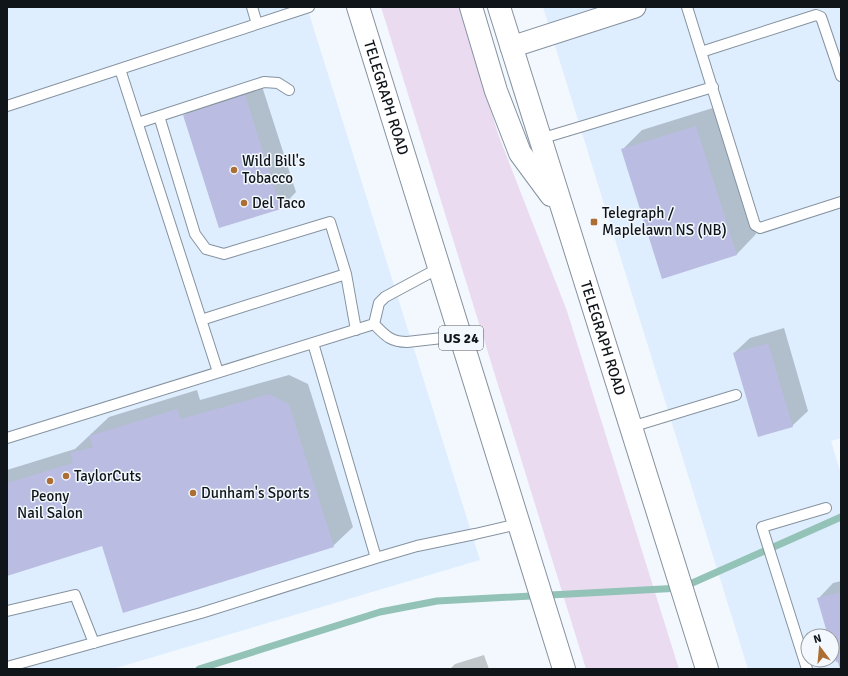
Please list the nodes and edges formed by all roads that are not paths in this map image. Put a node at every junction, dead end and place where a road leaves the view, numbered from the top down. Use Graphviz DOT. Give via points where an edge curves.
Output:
graph roads {
  1 [pos="252,7"];
  2 [pos="309,7"];
  3 [pos="358,7"];
  4 [pos="471,7"];
  5 [pos="499,7"];
  6 [pos="635,7"];
  7 [pos="687,7"];
  8 [pos="257,24"];
  9 [pos="511,47"];
  10 [pos="701,52"];
  11 [pos="120,69"];
  12 [pos="841,76"];
  13 [pos="712,87"];
  14 [pos="289,90"];
  15 [pos="7,106"];
  16 [pos="159,116"];
  17 [pos="138,123"];
  18 [pos="540,139"];
  19 [pos="841,202"];
  20 [pos="562,211"];
  21 [pos="439,268"];
  22 [pos="346,274"];
  23 [pos="201,320"];
  24 [pos="374,324"];
  25 [pos="356,330"];
  26 [pos="460,336"];
  27 [pos="314,343"];
  28 [pos="218,372"];
  29 [pos="736,395"];
  30 [pos="631,427"];
  31 [pos="7,438"];
  32 [pos="826,508"];
  33 [pos="518,524"];
  34 [pos="376,558"];
  35 [pos="7,611"];
  36 [pos="94,643"];
  37 [pos="7,667"];
  38 [pos="564,669"];
  39 [pos="706,669"];
  40 [pos="808,669"];
  1 -- 8 [label="lane"];
  2 -- 8 [label="lane"];
  3 -- 21 [label="main road, TELEGRAPH ROAD / US 24"];
  4 -- 20 [label="main road" via="496,91 520,153"];
  5 -- 9 [label="main road, TELEGRAPH ROAD"];
  6 -- 9 [label="street"];
  7 -- 10 [label="lane"];
  8 -- 11 [label="lane"];
  9 -- 18 [label="main road, TELEGRAPH ROAD"];
  10 -- 12 [label="lane" via="816,15 821,17"];
  10 -- 13 [label="lane"];
  11 -- 15 [label="lane"];
  11 -- 17 [label="lane"];
  13 -- 18 [label="lane"];
  13 -- 19 [label="lane" via="755,225 760,228"];
  14 -- 16 [label="lane" via="278,83 264,82"];
  16 -- 17 [label="lane"];
  16 -- 22 [label="lane" via="195,234 206,249 224,254 330,222"];
  17 -- 23 [label="lane"];
  18 -- 20 [label="main road, TELEGRAPH ROAD"];
  20 -- 30 [label="main road, TELEGRAPH ROAD"];
  21 -- 24 [label="lane" via="385,297 379,304"];
  21 -- 26 [label="main road, TELEGRAPH ROAD / US 24"];
  22 -- 23 [label="lane"];
  22 -- 25 [label="lane"];
  23 -- 28 [label="lane"];
  24 -- 25 [label="lane"];
  24 -- 26 [label="lane" via="387,338 398,342"];
  25 -- 27 [label="lane"];
  26 -- 33 [label="main road, TELEGRAPH ROAD / US 24"];
  27 -- 28 [label="lane"];
  27 -- 34 [label="lane"];
  28 -- 31 [label="lane"];
  29 -- 30 [label="lane"];
  30 -- 39 [label="main road, TELEGRAPH ROAD"];
  32 -- 40 [label="lane" via="762,527"];
  33 -- 34 [label="lane"];
  33 -- 38 [label="main road, TELEGRAPH ROAD / US 24"];
  34 -- 36 [label="lane" via="201,613"];
  35 -- 36 [label="lane" via="76,595"];
  36 -- 37 [label="lane"];
}
